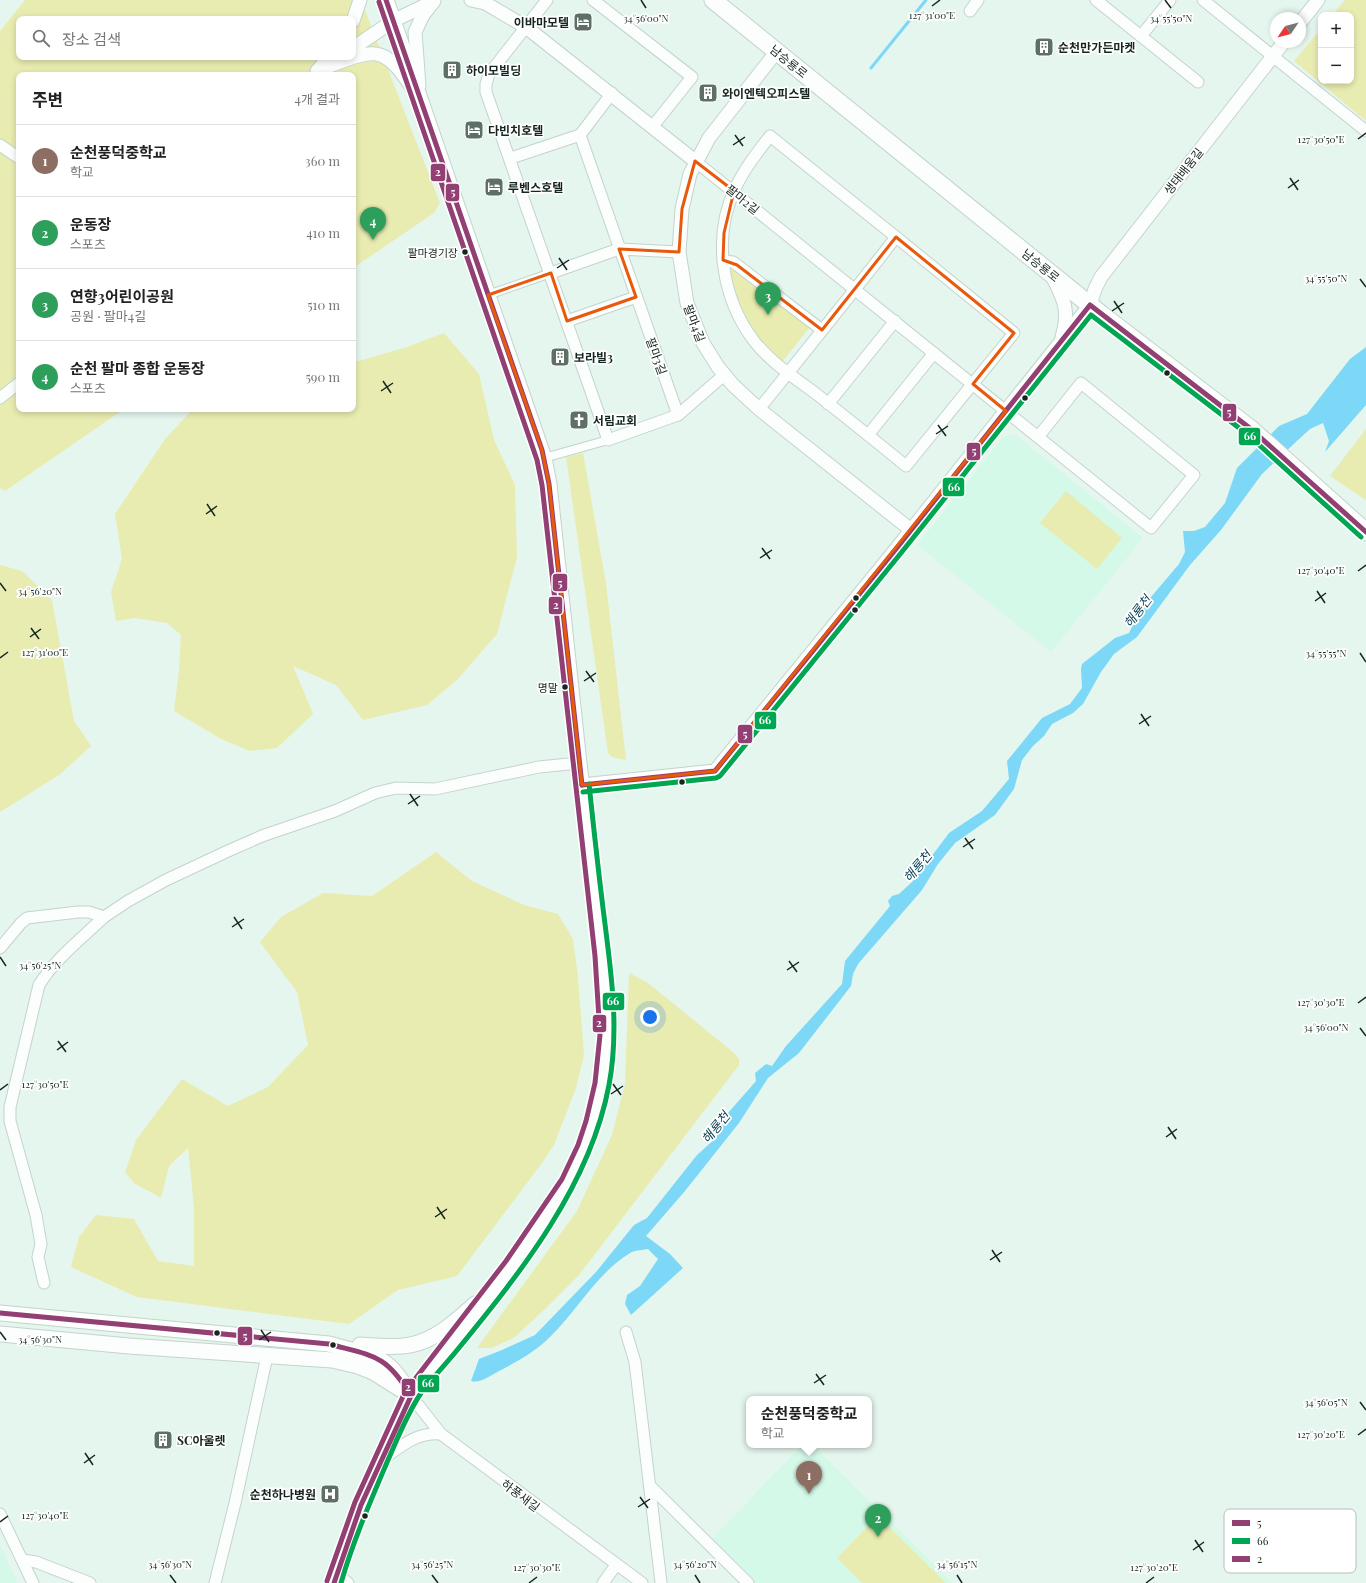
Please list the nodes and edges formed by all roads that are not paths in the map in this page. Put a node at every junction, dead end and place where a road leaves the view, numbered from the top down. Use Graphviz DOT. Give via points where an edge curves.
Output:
graph roads {
  1 [pos="360,0"];
  2 [pos="386,0"];
  3 [pos="433,0"];
  4 [pos="471,0"];
  5 [pos="547,0"];
  6 [pos="593,0"];
  7 [pos="713,0"];
  8 [pos="978,0"];
  9 [pos="1096,0"];
  10 [pos="1170,0"];
  11 [pos="1203,0"];
  12 [pos="1318,0"];
  13 [pos="970,11"];
  14 [pos="1306,15"];
  15 [pos="355,16"];
  16 [pos="393,21"];
  17 [pos="526,27"];
  18 [pos="1141,36"];
  19 [pos="356,46"];
  20 [pos="1279,48"];
  21 [pos="777,51"];
  22 [pos="1273,56"];
  23 [pos="356,58"];
  24 [pos="326,60"];
  25 [pos="334,60"];
  26 [pos="350,60"];
  27 [pos="316,72"];
  28 [pos="316,72"];
  29 [pos="318,72"];
  30 [pos="1198,82"];
  31 [pos="612,93"];
  32 [pos="420,98"];
  33 [pos="653,126"];
  34 [pos="1366,131"];
  35 [pos="580,136"];
  36 [pos="0,145"];
  37 [pos="16,156"];
  38 [pos="511,158"];
  39 [pos="695,161"];
  40 [pos="734,191"];
  41 [pos="896,237"];
  42 [pos="619,250"];
  43 [pos="679,252"];
  44 [pos="723,261"];
  45 [pos="551,273"];
  46 [pos="1050,273"];
  47 [pos="855,289"];
  48 [pos="488,295"];
  49 [pos="636,297"];
  50 [pos="1090,305"];
  51 [pos="567,321"];
  52 [pos="895,321"];
  53 [pos="822,330"];
  54 [pos="1061,342"];
  55 [pos="934,353"];
  56 [pos="788,373"];
  57 [pos="724,375"];
  58 [pos="973,384"];
  59 [pos="16,385"];
  60 [pos="0,398"];
  61 [pos="828,404"];
  62 [pos="759,409"];
  63 [pos="1006,411"];
  64 [pos="678,415"];
  65 [pos="868,435"];
  66 [pos="1038,437"];
  67 [pos="608,440"];
  68 [pos="544,458"];
  69 [pos="911,530"];
  70 [pos="1366,532"];
  71 [pos="579,763"];
  72 [pos="582,785"];
  73 [pos="104,917"];
  74 [pos="0,948"];
  75 [pos="501,1280"];
  76 [pos="44,1283"];
  77 [pos="0,1313"];
  78 [pos="626,1332"];
  79 [pos="0,1334"];
  80 [pos="328,1344"];
  81 [pos="267,1356"];
  82 [pos="411,1396"];
  83 [pos="441,1434"];
  84 [pos="380,1461"];
  85 [pos="650,1486"];
  86 [pos="0,1514"];
  87 [pos="23,1560"];
  88 [pos="616,1565"];
  89 [pos="340,1580"];
  90 [pos="33,1583"];
  91 [pos="90,1583"];
  92 [pos="215,1583"];
  93 [pos="603,1583"];
  94 [pos="642,1583"];
  95 [pos="661,1583"];
  96 [pos="748,1583"];
  1 -- 15 [label="street"];
  2 -- 16 [label="main road"];
  3 -- 16 [label="street"];
  3 -- 32 [label="street" via="415,32"];
  4 -- 17 [label="street, 팔마2길" via="485,3"];
  5 -- 17 [label="street"];
  6 -- 33 [label="street" via="692,77"];
  7 -- 21 [label="main road, 남승룡로"];
  8 -- 13 [label="street"];
  9 -- 18 [label="street"];
  10 -- 18 [label="street"];
  11 -- 22 [label="street"];
  12 -- 14 [label="street"];
  16 -- 19 [label="street"];
  16 -- 32 [label="main road"];
  17 -- 31 [label="street, 팔마2길"];
  17 -- 38 [label="street" via="489,74 486,84 486,92"];
  18 -- 30 [label="street"];
  20 -- 22 [label="street, 생태배움길"];
  21 -- 39 [label="street, 팔마4길" via="709,138"];
  21 -- 46 [label="main road, 남승룡로"];
  22 -- 34 [label="street"];
  22 -- 50 [label="street, 생태배움길" via="1101,277"];
  23 -- 32 [label="street" via="377,54 392,63"];
  24 -- 27 [label="street"];
  25 -- 28 [label="street"];
  26 -- 29 [label="street"];
  31 -- 33 [label="street, 팔마2길"];
  31 -- 35 [label="street"];
  32 -- 48 [label="main road"];
  33 -- 39 [label="street, 팔마2길"];
  35 -- 38 [label="street"];
  35 -- 42 [label="street, 팔마3길"];
  36 -- 37 [label="street"];
  38 -- 45 [label="street"];
  39 -- 40 [label="street, 팔마2길"];
  39 -- 43 [label="street, 팔마4길" via="687,182 682,209"];
  40 -- 41 [label="street" via="747,166 770,136"];
  40 -- 44 [label="street" via="724,233"];
  40 -- 47 [label="street, 팔마2길"];
  41 -- 47 [label="street"];
  41 -- 58 [label="street" via="1014,333"];
  42 -- 43 [label="street"];
  42 -- 45 [label="street"];
  42 -- 49 [label="street, 팔마3길"];
  43 -- 57 [label="street, 팔마4길" via="687,303 695,325 710,356"];
  44 -- 53 [label="street" via="733,262"];
  44 -- 56 [label="street" via="732,299 748,331 764,351"];
  45 -- 48 [label="street"];
  45 -- 51 [label="street"];
  46 -- 50 [label="main road, 남승룡로"];
  46 -- 54 [label="street" via="1066,309 1067,324"];
  47 -- 52 [label="street, 팔마2길"];
  47 -- 53 [label="street"];
  48 -- 68 [label="main road"];
  49 -- 51 [label="street"];
  49 -- 64 [label="street, 팔마3길"];
  50 -- 54 [label="street, 생태배움길"];
  50 -- 70 [label="main road, 남승룡로" via="1251,429"];
  51 -- 67 [label="street"];
  52 -- 55 [label="street, 팔마2길"];
  52 -- 61 [label="street"];
  53 -- 56 [label="street"];
  54 -- 63 [label="street, 생태배움길"];
  55 -- 58 [label="street, 팔마2길"];
  55 -- 65 [label="street"];
  56 -- 61 [label="street"];
  56 -- 62 [label="street"];
  57 -- 62 [label="street, 팔마4길"];
  57 -- 64 [label="street"];
  58 -- 63 [label="street, 팔마2길"];
  58 -- 65 [label="street" via="906,466"];
  59 -- 60 [label="street"];
  61 -- 65 [label="street"];
  62 -- 69 [label="street, 팔마4길"];
  63 -- 66 [label="street, 팔마2길"];
  63 -- 69 [label="street, 생태배움길"];
  64 -- 67 [label="street"];
  66 -- 66 [label="street, 팔마2길" via="1151,528 1194,475 1081,383"];
  67 -- 68 [label="street"];
  68 -- 71 [label="main road" via="551,499"];
  69 -- 72 [label="street, 생태배움길" via="715,771"];
  71 -- 72 [label="main road"];
  71 -- 73 [label="street" via="539,767 435,789 396,788 375,793 335,811 262,836 228,851 166,880"];
  72 -- 75 [label="main road" via="606,1004 607,1035 602,1084 593,1123 575,1169"];
  73 -- 74 [label="street" via="89,912 78,912 27,918"];
  73 -- 76 [label="street" via="66,953 39,985 10,1107 12,1135 36,1215 41,1244 38,1257"];
  75 -- 80 [label="main road" via="445,1329 426,1340 410,1345"];
  75 -- 82 [label="main road"];
  77 -- 80 [label="main road"];
  78 -- 85 [label="street" via="635,1362"];
  79 -- 81 [label="main road"];
  80 -- 82 [label="main road" via="376,1356 401,1378"];
  81 -- 82 [label="main road" via="332,1360 358,1366 373,1372"];
  81 -- 92 [label="street"];
  82 -- 83 [label="street, 하풍새길"];
  82 -- 84 [label="main road"];
  83 -- 84 [label="street" via="428,1433 419,1436"];
  83 -- 88 [label="street, 하풍새길"];
  84 -- 89 [label="main road" via="361,1505"];
  85 -- 95 [label="street"];
  85 -- 96 [label="street"];
  86 -- 87 [label="street"];
  87 -- 90 [label="street"];
  87 -- 91 [label="street" via="36,1562"];
  88 -- 93 [label="street"];
  88 -- 94 [label="street, 하풍새길"];
}
